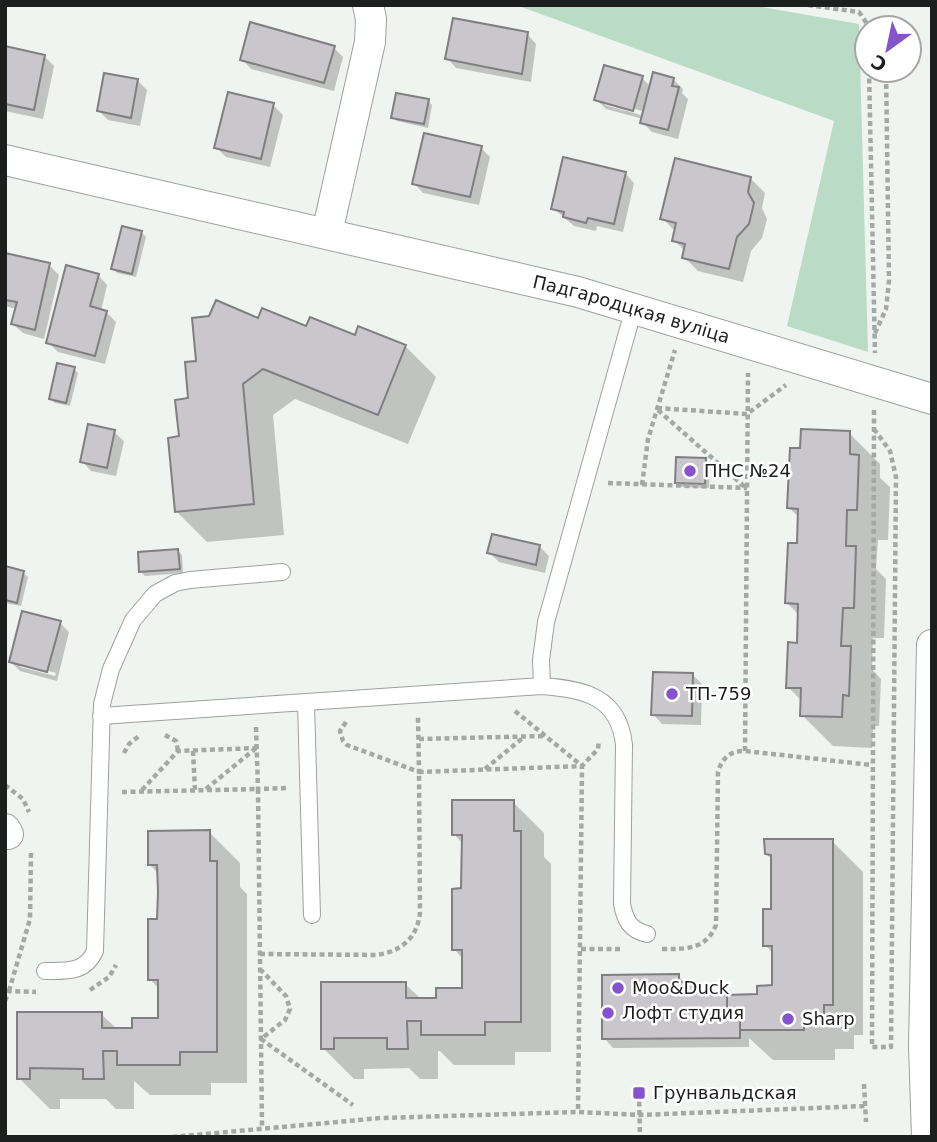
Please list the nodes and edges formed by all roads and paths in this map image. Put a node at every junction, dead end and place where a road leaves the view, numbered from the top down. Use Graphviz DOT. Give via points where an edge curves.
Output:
graph roads {
  1 [pos="368,5"];
  2 [pos="808,5"];
  3 [pos="858,5"];
  4 [pos="859,12"];
  5 [pos="869,84"];
  6 [pos="886,84"];
  7 [pos="5,160"];
  8 [pos="327,233"];
  9 [pos="634,308"];
  10 [pos="874,334"];
  11 [pos="676,346"];
  12 [pos="759,372"];
  13 [pos="780,378"];
  14 [pos="875,381"];
  15 [pos="932,399"];
  16 [pos="657,408"];
  17 [pos="747,414"];
  18 [pos="874,429"];
  19 [pos="602,483"];
  20 [pos="642,485"];
  21 [pos="747,488"];
  22 [pos="282,572"];
  23 [pos="932,645"];
  24 [pos="542,687"];
  25 [pos="306,703"];
  26 [pos="255,705"];
  27 [pos="524,710"];
  28 [pos="515,711"];
  29 [pos="501,712"];
  30 [pos="101,716"];
  31 [pos="405,717"];
  32 [pos="350,721"];
  33 [pos="597,730"];
  34 [pos="162,734"];
  35 [pos="144,735"];
  36 [pos="525,736"];
  37 [pos="545,736"];
  38 [pos="419,739"];
  39 [pos="257,748"];
  40 [pos="178,751"];
  41 [pos="193,751"];
  42 [pos="745,751"];
  43 [pos="122,762"];
  44 [pos="873,765"];
  45 [pos="582,766"];
  46 [pos="485,769"];
  47 [pos="419,772"];
  48 [pos="122,782"];
  49 [pos="308,787"];
  50 [pos="258,789"];
  51 [pos="141,790"];
  52 [pos="195,790"];
  53 [pos="204,790"];
  54 [pos="122,791"];
  55 [pos="122,805"];
  56 [pos="15,834"];
  57 [pos="312,915"];
  58 [pos="648,942"];
  59 [pos="581,949"];
  60 [pos="635,949"];
  61 [pos="260,954"];
  62 [pos="117,961"];
  63 [pos="260,969"];
  64 [pos="45,971"];
  65 [pos="9,991"];
  66 [pos="45,992"];
  67 [pos="79,992"];
  68 [pos="5,1001"];
  69 [pos="261,1039"];
  70 [pos="864,1084"];
  71 [pos="639,1093"];
  72 [pos="353,1105"];
  73 [pos="865,1106"];
  74 [pos="578,1112"];
  75 [pos="640,1115"];
  76 [pos="866,1122"];
  77 [pos="262,1127"];
  78 [pos="172,1137"];
  79 [pos="640,1137"];
  80 [pos="927,1137"];
  1 -- 8 [label="street" via="370,42"];
  2 -- 4 [label="path"];
  3 -- 4 [label="path"];
  5 -- 10 [label="path"];
  6 -- 10 [label="path" via="889,281 886,309"];
  7 -- 8 [label="street, Падгародцкая вуліца"];
  8 -- 9 [label="street, Падгародцкая вуліца"];
  9 -- 14 [label="street, Падгародцкая вуліца"];
  9 -- 24 [label="lane" via="546,622"];
  10 -- 14 [label="path"];
  11 -- 16 [label="path"];
  12 -- 17 [label="path" via="748,368"];
  13 -- 17 [label="path" via="791,382"];
  14 -- 15 [label="street, Падгародцкая вуліца"];
  14 -- 18 [label="path"];
  16 -- 17 [label="path"];
  16 -- 20 [label="path"];
  16 -- 21 [label="path"];
  17 -- 21 [label="path"];
  18 -- 44 [label="path"];
  18 -- 44 [label="path" via="890,451 895,477 891,1046 872,1047"];
  19 -- 20 [label="path"];
  20 -- 21 [label="path"];
  21 -- 42 [label="path"];
  22 -- 30 [label="lane" via="190,580 155,594 133,620 116,656"];
  23 -- 80 [label="street" via="923,1046"];
  24 -- 25 [label="lane"];
  24 -- 58 [label="lane" via="594,696 620,722 624,744 622,904 630,925"];
  25 -- 26 [label="lane"];
  25 -- 49 [label="lane"];
  26 -- 30 [label="lane"];
  26 -- 39 [label="path"];
  27 -- 28 [label="path"];
  28 -- 29 [label="path"];
  28 -- 37 [label="path"];
  30 -- 64 [label="lane" via="95,951 88,963 76,970"];
  31 -- 38 [label="path" via="418,716"];
  32 -- 47 [label="path" via="340,731 347,744"];
  33 -- 45 [label="path" via="598,749"];
  34 -- 40 [label="path" via="176,741"];
  35 -- 43 [label="path" via="129,744"];
  36 -- 37 [label="path"];
  36 -- 38 [label="path"];
  36 -- 46 [label="path"];
  37 -- 45 [label="path"];
  38 -- 47 [label="path"];
  39 -- 41 [label="path"];
  39 -- 50 [label="path"];
  39 -- 53 [label="path"];
  40 -- 41 [label="path"];
  40 -- 51 [label="path"];
  41 -- 52 [label="path"];
  42 -- 44 [label="path"];
  42 -- 58 [label="path" via="731,753 718,772 717,918 713,932 696,947"];
  45 -- 46 [label="path"];
  45 -- 59 [label="path"];
  46 -- 47 [label="path"];
  47 -- 61 [label="path" via="420,913 410,939 396,951 377,955"];
  48 -- 54 [label="path"];
  49 -- 50 [label="path"];
  49 -- 57 [label="lane"];
  50 -- 53 [label="path"];
  50 -- 61 [label="path"];
  51 -- 52 [label="path"];
  51 -- 54 [label="path"];
  52 -- 53 [label="path"];
  54 -- 55 [label="path"];
  56 -- 65 [label="path" via="30,919"];
  59 -- 60 [label="path"];
  59 -- 74 [label="path"];
  61 -- 63 [label="path"];
  62 -- 67 [label="path" via="103,983"];
  63 -- 69 [label="path"];
  63 -- 69 [label="path" via="286,996 290,1009 285,1020"];
  65 -- 66 [label="path"];
  65 -- 68 [label="path"];
  69 -- 72 [label="path"];
  69 -- 77 [label="path"];
  70 -- 73 [label="path"];
  71 -- 75 [label="path"];
  73 -- 75 [label="path"];
  73 -- 76 [label="path"];
  74 -- 75 [label="path"];
  74 -- 77 [label="path"];
  75 -- 79 [label="path"];
  77 -- 78 [label="path"];
}
